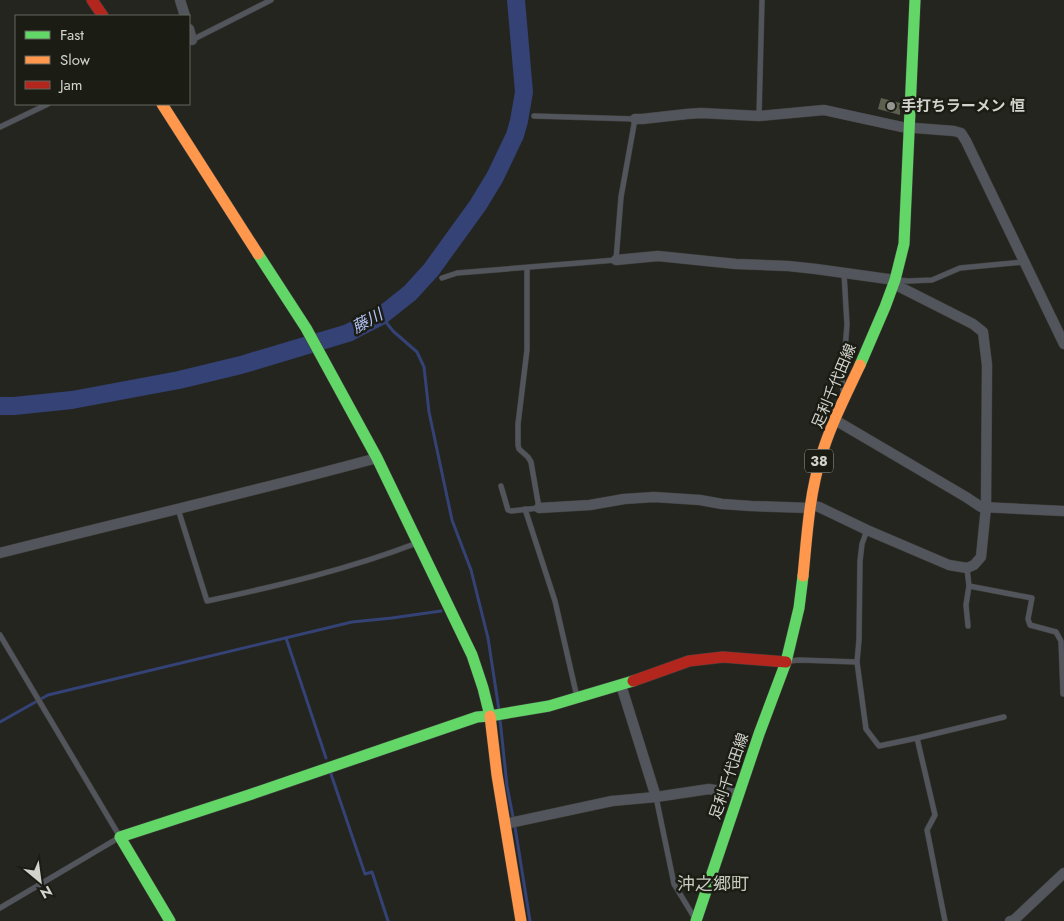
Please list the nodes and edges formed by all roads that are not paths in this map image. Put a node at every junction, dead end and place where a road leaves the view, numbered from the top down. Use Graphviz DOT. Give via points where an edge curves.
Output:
graph roads {
  1 [pos="92,0"];
  2 [pos="180,0"];
  3 [pos="272,0"];
  4 [pos="762,0"];
  5 [pos="915,0"];
  6 [pos="102,15"];
  7 [pos="185,15"];
  8 [pos="190,40"];
  9 [pos="46,105"];
  10 [pos="163,105"];
  11 [pos="534,116"];
  12 [pos="759,116"];
  13 [pos="635,118"];
  14 [pos="0,127"];
  15 [pos="909,127"];
  16 [pos="616,260"];
  17 [pos="1024,262"];
  18 [pos="527,268"];
  19 [pos="844,273"];
  20 [pos="442,278"];
  21 [pos="894,282"];
  22 [pos="1063,339"];
  23 [pos="845,396"];
  24 [pos="835,420"];
  25 [pos="377,458"];
  26 [pos="502,486"];
  27 [pos="810,506"];
  28 [pos="986,507"];
  29 [pos="539,508"];
  30 [pos="178,509"];
  31 [pos="525,509"];
  32 [pos="1064,511"];
  33 [pos="867,530"];
  34 [pos="419,543"];
  35 [pos="0,553"];
  36 [pos="968,568"];
  37 [pos="969,586"];
  38 [pos="968,626"];
  39 [pos="0,635"];
  40 [pos="786,662"];
  41 [pos="857,662"];
  42 [pos="621,686"];
  43 [pos="1062,694"];
  44 [pos="577,697"];
  45 [pos="490,716"];
  46 [pos="1004,717"];
  47 [pos="917,738"];
  48 [pos="739,794"];
  49 [pos="656,797"];
  50 [pos="505,824"];
  51 [pos="120,837"];
  52 [pos="1064,873"];
  53 [pos="0,908"];
  54 [pos="696,920"];
  55 [pos="170,921"];
  56 [pos="521,921"];
  57 [pos="945,921"];
  58 [pos="1010,921"];
  1 -- 6 [label="street"];
  2 -- 7 [label="street"];
  3 -- 8 [label="lane"];
  4 -- 12 [label="lane"];
  5 -- 15 [label="street, 足利千代田線 / 38"];
  9 -- 14 [label="lane"];
  10 -- 25 [label="street" via="307,331"];
  11 -- 13 [label="lane"];
  12 -- 13 [label="street" via="701,113"];
  12 -- 15 [label="street" via="824,110"];
  13 -- 16 [label="lane"];
  15 -- 17 [label="street" via="961,134"];
  15 -- 21 [label="street, 足利千代田線 / 38" via="904,244"];
  16 -- 18 [label="lane"];
  16 -- 19 [label="street" via="658,256"];
  17 -- 21 [label="lane" via="960,268 932,280"];
  17 -- 22 [label="street"];
  18 -- 20 [label="lane" via="457,273"];
  18 -- 29 [label="lane" via="527,350 518,444 531,462"];
  19 -- 21 [label="street"];
  19 -- 23 [label="lane" via="847,324 842,385"];
  21 -- 23 [label="street, 足利千代田線 / 38"];
  21 -- 28 [label="street" via="983,332 987,365"];
  23 -- 24 [label="street, 足利千代田線 / 38"];
  24 -- 27 [label="street, 足利千代田線 / 38" via="821,456"];
  24 -- 28 [label="street"];
  25 -- 30 [label="street"];
  25 -- 34 [label="street"];
  26 -- 31 [label="lane" via="508,510"];
  27 -- 29 [label="street" via="751,506 654,497"];
  27 -- 33 [label="street" via="819,507"];
  27 -- 40 [label="street, 足利千代田線 / 38" via="799,608"];
  28 -- 32 [label="street"];
  28 -- 36 [label="street" via="981,556"];
  29 -- 31 [label="lane"];
  30 -- 34 [label="lane" via="207,601 318,574"];
  30 -- 35 [label="street"];
  31 -- 44 [label="lane" via="555,601"];
  33 -- 36 [label="street" via="948,565"];
  33 -- 41 [label="lane" via="860,561"];
  34 -- 45 [label="street" via="472,655"];
  36 -- 37 [label="lane"];
  37 -- 38 [label="lane"];
  37 -- 43 [label="lane" via="1032,598 1030,625 1056,632 1061,641"];
  39 -- 51 [label="lane"];
  40 -- 41 [label="lane"];
  40 -- 42 [label="street" via="723,657 689,661"];
  40 -- 48 [label="street, 足利千代田線 / 38"];
  41 -- 47 [label="lane" via="866,729 880,746"];
  42 -- 44 [label="street"];
  42 -- 49 [label="street"];
  44 -- 45 [label="street" via="549,706"];
  45 -- 50 [label="street"];
  45 -- 51 [label="street" via="477,717"];
  46 -- 47 [label="lane"];
  47 -- 57 [label="lane" via="935,815 927,830"];
  48 -- 49 [label="street" via="709,789"];
  48 -- 54 [label="street, 足利千代田線 / 38"];
  49 -- 50 [label="street" via="612,801"];
  49 -- 54 [label="lane" via="674,884"];
  50 -- 56 [label="street"];
  51 -- 53 [label="lane"];
  51 -- 55 [label="street"];
  52 -- 58 [label="street"];
}
